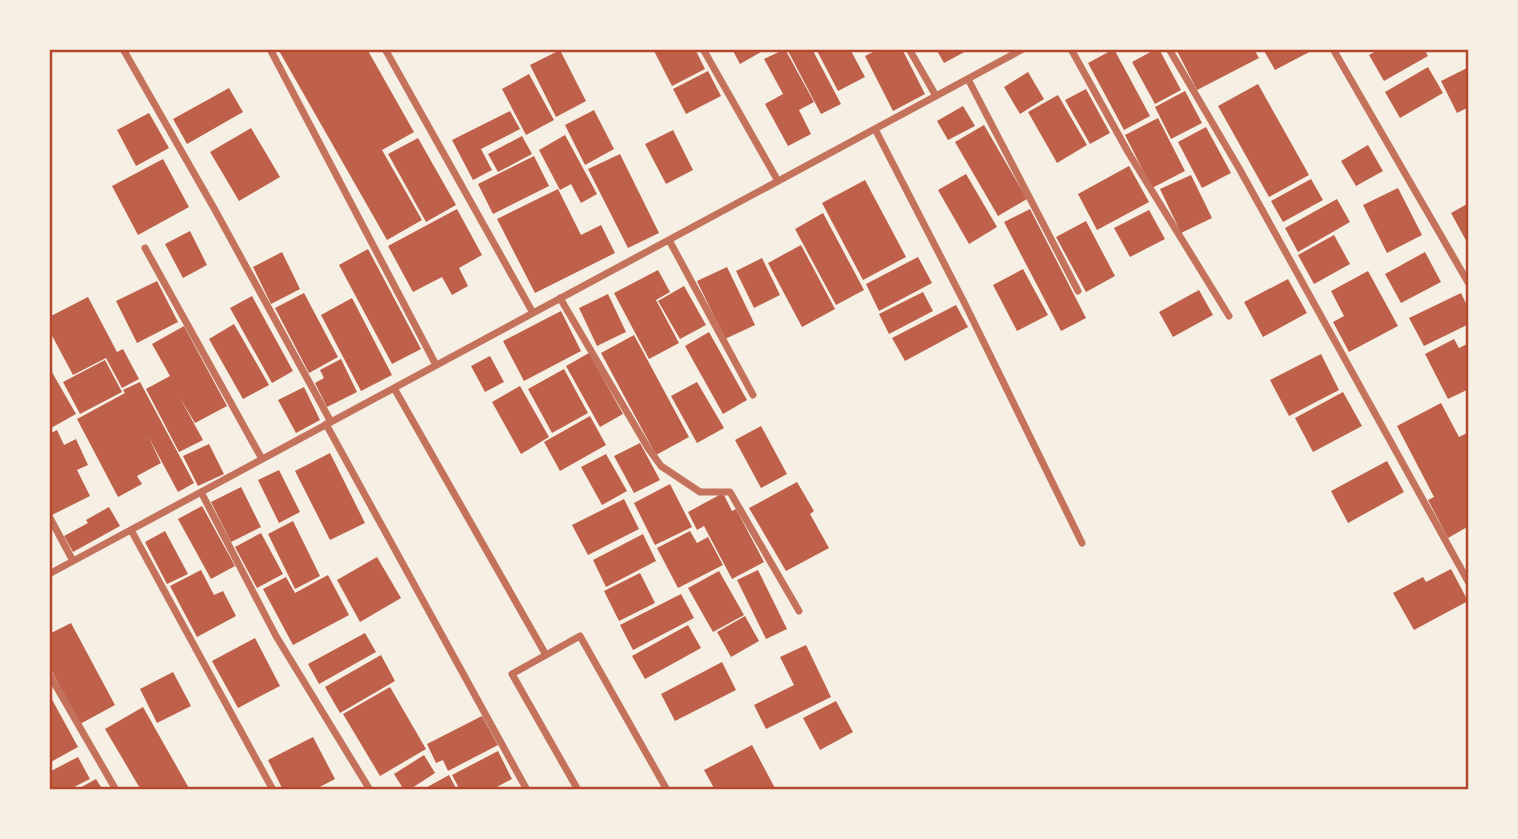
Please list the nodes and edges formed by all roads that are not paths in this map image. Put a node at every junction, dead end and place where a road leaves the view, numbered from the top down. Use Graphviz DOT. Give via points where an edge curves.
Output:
graph roads {
  1 [pos="123,49"];
  2 [pos="270,49"];
  3 [pos="385,49"];
  4 [pos="703,49"];
  5 [pos="909,49"];
  6 [pos="1023,49"];
  7 [pos="1071,49"];
  8 [pos="1169,49"];
  9 [pos="1333,49"];
  10 [pos="968,79"];
  11 [pos="936,96"];
  12 [pos="874,129"];
  13 [pos="778,181"];
  14 [pos="669,240"];
  15 [pos="145,248"];
  16 [pos="1469,284"];
  17 [pos="1078,291"];
  18 [pos="560,298"];
  19 [pos="533,313"];
  20 [pos="1229,317"];
  21 [pos="436,365"];
  22 [pos="394,388"];
  23 [pos="753,395"];
  24 [pos="329,423"];
  25 [pos="262,459"];
  26 [pos="201,492"];
  27 [pos="49,516"];
  28 [pos="131,530"];
  29 [pos="1082,543"];
  30 [pos="73,561"];
  31 [pos="49,574"];
  32 [pos="1469,583"];
  33 [pos="799,611"];
  34 [pos="546,655"];
  35 [pos="49,674"];
  36 [pos="116,790"];
  37 [pos="273,790"];
  38 [pos="370,790"];
  39 [pos="527,790"];
  40 [pos="578,790"];
  41 [pos="667,790"];
  1 -- 24 [label="street"];
  2 -- 21 [label="street"];
  3 -- 19 [label="street"];
  4 -- 13 [label="street"];
  5 -- 11 [label="street"];
  6 -- 10 [label="street"];
  7 -- 20 [label="street"];
  8 -- 32 [label="street"];
  9 -- 16 [label="street"];
  10 -- 11 [label="street"];
  10 -- 17 [label="street"];
  11 -- 12 [label="street"];
  12 -- 13 [label="street"];
  12 -- 29 [label="street"];
  13 -- 14 [label="street"];
  14 -- 18 [label="street"];
  14 -- 23 [label="street"];
  15 -- 25 [label="street"];
  18 -- 19 [label="street"];
  18 -- 33 [label="street" via="661,466 699,492 730,492"];
  19 -- 21 [label="street"];
  21 -- 22 [label="street"];
  22 -- 24 [label="street"];
  22 -- 34 [label="street"];
  24 -- 25 [label="street"];
  24 -- 39 [label="street"];
  25 -- 26 [label="street"];
  26 -- 28 [label="street"];
  26 -- 38 [label="street" via="276,636"];
  27 -- 30 [label="street"];
  28 -- 30 [label="street"];
  28 -- 37 [label="street"];
  30 -- 31 [label="street"];
  34 -- 40 [label="street" via="512,674"];
  34 -- 41 [label="street" via="579,636"];
  35 -- 36 [label="street"];
}
